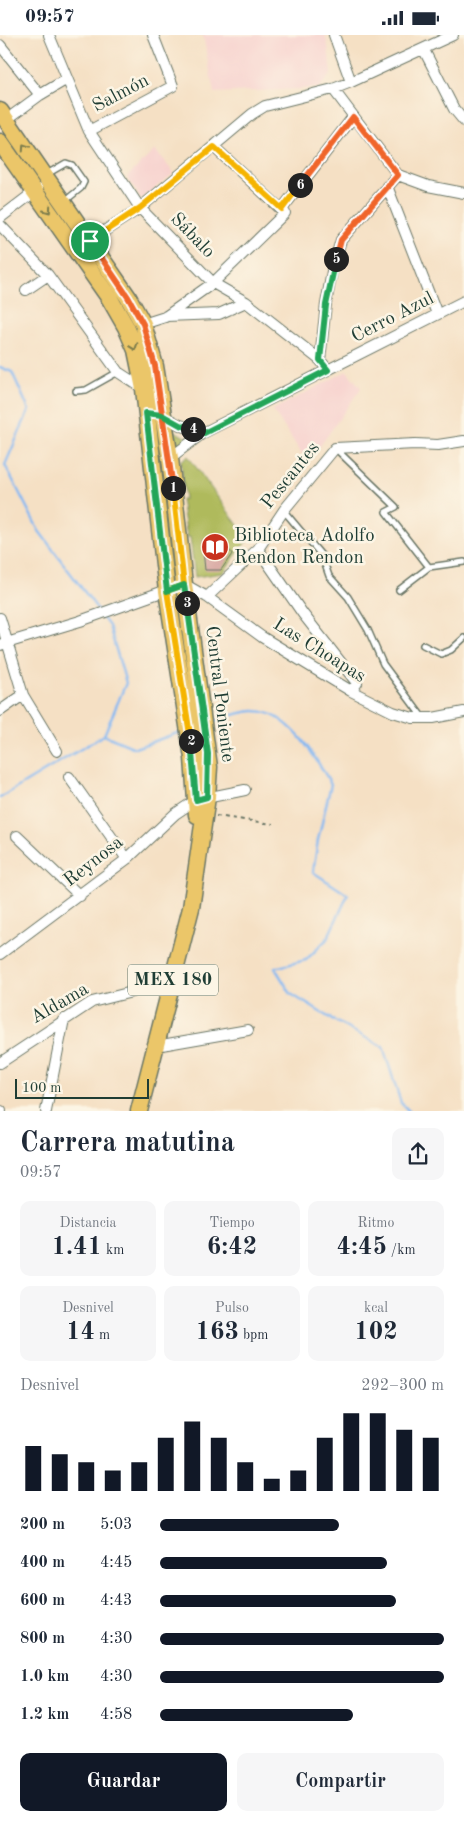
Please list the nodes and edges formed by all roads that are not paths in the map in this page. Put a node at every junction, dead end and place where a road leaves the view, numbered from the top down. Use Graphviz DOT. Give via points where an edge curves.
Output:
graph roads {
  1 [pos="49,35"];
  2 [pos="152,35"];
  3 [pos="334,35"];
  4 [pos="453,35"];
  5 [pos="0,45"];
  6 [pos="424,49"];
  7 [pos="67,79"];
  8 [pos="351,82"];
  9 [pos="333,89"];
  10 [pos="40,95"];
  11 [pos="3,115"];
  12 [pos="353,117"];
  13 [pos="464,121"];
  14 [pos="89,131"];
  15 [pos="0,142"];
  16 [pos="214,147"];
  17 [pos="398,175"];
  18 [pos="46,178"];
  19 [pos="387,186"];
  20 [pos="35,192"];
  21 [pos="464,193"];
  22 [pos="63,202"];
  23 [pos="140,208"];
  24 [pos="284,211"];
  25 [pos="0,219"];
  26 [pos="0,225"];
  27 [pos="90,241"];
  28 [pos="48,275"];
  29 [pos="213,283"];
  30 [pos="26,290"];
  31 [pos="464,301"];
  32 [pos="246,303"];
  33 [pos="437,314"];
  34 [pos="166,317"];
  35 [pos="143,324"];
  36 [pos="320,360"];
  37 [pos="328,370"];
  38 [pos="118,372"];
  39 [pos="144,389"];
  40 [pos="76,391"];
  41 [pos="154,414"];
  42 [pos="204,433"];
  43 [pos="464,441"];
  44 [pos="335,448"];
  45 [pos="170,458"];
  46 [pos="284,511"];
  47 [pos="258,549"];
  48 [pos="464,562"];
  49 [pos="429,567"];
  50 [pos="184,585"];
  51 [pos="399,590"];
  52 [pos="167,591"];
  53 [pos="206,597"];
  54 [pos="0,618"];
  55 [pos="464,638"];
  56 [pos="4,644"];
  57 [pos="423,645"];
  58 [pos="351,691"];
  59 [pos="23,695"];
  60 [pos="192,698"];
  61 [pos="0,711"];
  62 [pos="464,711"];
  63 [pos="423,718"];
  64 [pos="57,751"];
  65 [pos="69,777"];
  66 [pos="245,790"];
  67 [pos="202,804"];
  68 [pos="17,836"];
  69 [pos="128,859"];
  70 [pos="80,895"];
  71 [pos="0,954"];
  72 [pos="172,981"];
  73 [pos="64,1019"];
  74 [pos="248,1030"];
  75 [pos="156,1046"];
  76 [pos="0,1063"];
  77 [pos="46,1111"];
  78 [pos="139,1111"];
  1 -- 7 [label="street, Sábalo"];
  2 -- 14 [label="street, Salmón" via="173,87"];
  3 -- 8 [label="street"];
  4 -- 6 [label="street"];
  5 -- 10 [label="street"];
  6 -- 8 [label="street"];
  6 -- 13 [label="street" via="454,109"];
  7 -- 10 [label="street"];
  7 -- 14 [label="street, Sábalo"];
  8 -- 9 [label="street"];
  9 -- 12 [label="street"];
  9 -- 16 [label="street" via="264,106"];
  10 -- 11 [label="street"];
  18 -- 11 [label="main road, Central Poniente / MEX 180, one-way"];
  12 -- 17 [label="street"];
  12 -- 24 [label="street"];
  14 -- 23 [label="street, Sábalo"];
  15 -- 20 [label="main road, Central Poniente / MEX 180"];
  16 -- 23 [label="street"];
  16 -- 24 [label="street"];
  17 -- 19 [label="street"];
  17 -- 21 [label="street" via="428,187"];
  18 -- 20 [label="street"];
  18 -- 22 [label="main road, Central Poniente / MEX 180"];
  18 -- 22 [label="lane" via="66,163 72,165 84,182"];
  19 -- 33 [label="street"];
  19 -- 36 [label="street" via="341,240 329,288"];
  20 -- 25 [label="street"];
  20 -- 39 [label="main road, Central Poniente / MEX 180, one-way" via="126,327 136,350"];
  22 -- 27 [label="main road, Central Poniente / MEX 180"];
  23 -- 27 [label="street"];
  23 -- 29 [label="street, Sábalo"];
  24 -- 29 [label="street"];
  26 -- 28 [label="street"];
  27 -- 35 [label="main road, Central Poniente / MEX 180"];
  28 -- 30 [label="street"];
  28 -- 38 [label="street"];
  29 -- 32 [label="street, Sábalo"];
  29 -- 34 [label="street"];
  31 -- 33 [label="street, Cerro Azul"];
  32 -- 34 [label="street" via="219,314"];
  32 -- 36 [label="street, Sábalo"];
  33 -- 37 [label="street, Cerro Azul"];
  34 -- 35 [label="street"];
  35 -- 41 [label="main road, Central Poniente / MEX 180" via="155,366"];
  36 -- 37 [label="street, Sábalo"];
  37 -- 42 [label="street, Cerro Azul"];
  38 -- 39 [label="street"];
  38 -- 40 [label="lane" via="86,390"];
  39 -- 41 [label="main road, Central Poniente / MEX 180"];
  41 -- 42 [label="street"];
  41 -- 45 [label="main road, Central Poniente / MEX 180"];
  41 -- 52 [label="main road, Central Poniente / MEX 180"];
  42 -- 45 [label="street, Cerro Azul"];
  43 -- 44 [label="street, Pescantes" via="438,445"];
  44 -- 46 [label="street, Pescantes"];
  44 -- 49 [label="lane" via="396,507 386,512"];
  45 -- 50 [label="main road, Central Poniente / MEX 180"];
  46 -- 47 [label="street, Pescantes"];
  46 -- 63 [label="lane" via="322,556 329,576 348,597 383,664"];
  47 -- 53 [label="street, Pescantes"];
  47 -- 58 [label="street" via="357,683"];
  48 -- 49 [label="lane"];
  49 -- 51 [label="lane"];
  50 -- 52 [label="street"];
  50 -- 53 [label="street, Las Choapas"];
  50 -- 60 [label="main road, Central Poniente / MEX 180"];
  52 -- 56 [label="street"];
  52 -- 60 [label="main road, Central Poniente / MEX 180"];
  53 -- 58 [label="street, Las Choapas" via="262,637"];
  54 -- 56 [label="street"];
  55 -- 57 [label="lane" via="441,654"];
  56 -- 59 [label="street"];
  58 -- 63 [label="street, Las Choapas" via="393,712"];
  59 -- 61 [label="street"];
  59 -- 64 [label="street"];
  60 -- 67 [label="main road, Central Poniente / MEX 180" via="200,756"];
  62 -- 63 [label="street, Las Choapas"];
  65 -- 69 [label="street"];
  66 -- 67 [label="street"];
  67 -- 69 [label="street, Reynosa" via="175,814"];
  67 -- 72 [label="main road, Central Poniente / MEX 180" via="192,907"];
  68 -- 70 [label="street"];
  69 -- 70 [label="street, Reynosa"];
  70 -- 71 [label="street, Reynosa"];
  72 -- 73 [label="street, Aldama" via="92,1002"];
  72 -- 75 [label="main road, MEX 180"];
  73 -- 76 [label="street, Aldama"];
  73 -- 77 [label="street"];
  74 -- 75 [label="street"];
  75 -- 78 [label="main road, MEX 180"];
}
